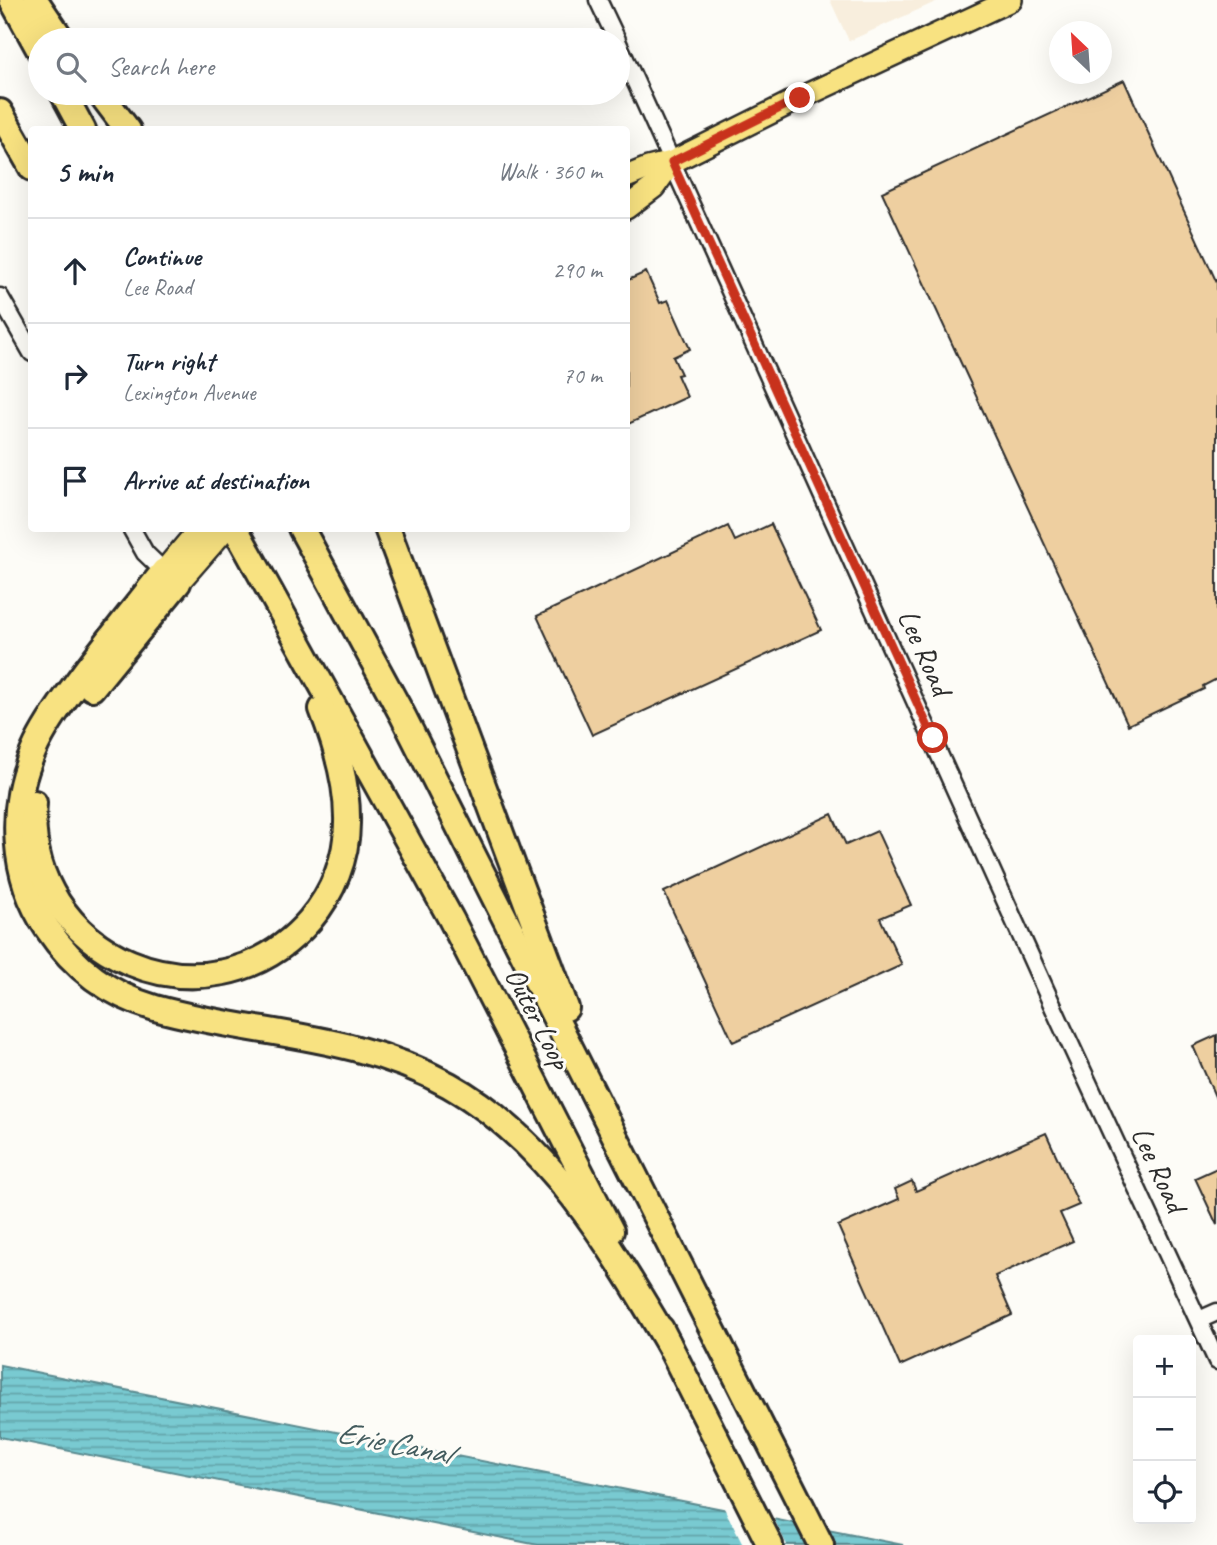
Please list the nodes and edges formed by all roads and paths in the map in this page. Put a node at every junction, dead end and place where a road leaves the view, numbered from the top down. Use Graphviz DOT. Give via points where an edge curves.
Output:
graph roads {
  1 [pos="12,0"];
  2 [pos="35,0"];
  3 [pos="598,0"];
  4 [pos="1011,0"];
  5 [pos="54,28"];
  6 [pos="611,28"];
  7 [pos="28,29"];
  8 [pos="630,70"];
  9 [pos="69,105"];
  10 [pos="109,105"];
  11 [pos="0,112"];
  12 [pos="81,126"];
  13 [pos="125,126"];
  14 [pos="28,161"];
  15 [pos="672,162"];
  16 [pos="630,175"];
  17 [pos="630,205"];
  18 [pos="0,297"];
  19 [pos="28,346"];
  20 [pos="133,532"];
  21 [pos="198,532"];
  22 [pos="222,532"];
  23 [pos="303,532"];
  24 [pos="388,532"];
  25 [pos="241,539"];
  26 [pos="171,577"];
  27 [pos="285,618"];
  28 [pos="629,1164"];
  29 [pos="1217,1312"];
  30 [pos="1199,1320"];
  31 [pos="667,1343"];
  32 [pos="1217,1361"];
  33 [pos="770,1545"];
  34 [pos="821,1545"];
  1 -- 7 [label="highway"];
  2 -- 5 [label="highway"];
  3 -- 6 [label="street, Lee Road"];
  4 -- 15 [label="main road"];
  8 -- 15 [label="street, Lee Road"];
  9 -- 12 [label="highway"];
  10 -- 13 [label="highway"];
  11 -- 14 [label="highway"];
  15 -- 16 [label="main road"];
  15 -- 17 [label="main road" via="654,187"];
  15 -- 30 [label="street, Lee Road"];
  18 -- 19 [label="street"];
  20 -- 26 [label="street" via="145,553"];
  21 -- 26 [label="main road"];
  22 -- 26 [label="main road"];
  23 -- 28 [label="highway, Outer Loop" via="409,728"];
  24 -- 28 [label="highway" via="584,1058"];
  25 -- 27 [label="highway, Outer Loop"];
  26 -- 27 [label="highway" via="59,733 43,763 34,809 40,863 62,908 99,946 143,968 195,976 230,971 259,960 305,926 342,862 347,829 342,775"];
  26 -- 31 [label="highway" via="64,701 27,766 19,801 18,849 27,889 44,924 78,966 131,1000 174,1013 360,1049 428,1074 469,1097 523,1141 554,1174"];
  27 -- 31 [label="highway, Outer Loop" via="451,919"];
  28 -- 34 [label="highway, Outer Loop"];
  29 -- 30 [label="street"];
  30 -- 32 [label="street, Lee Road"];
  31 -- 33 [label="highway, Outer Loop"];
}
